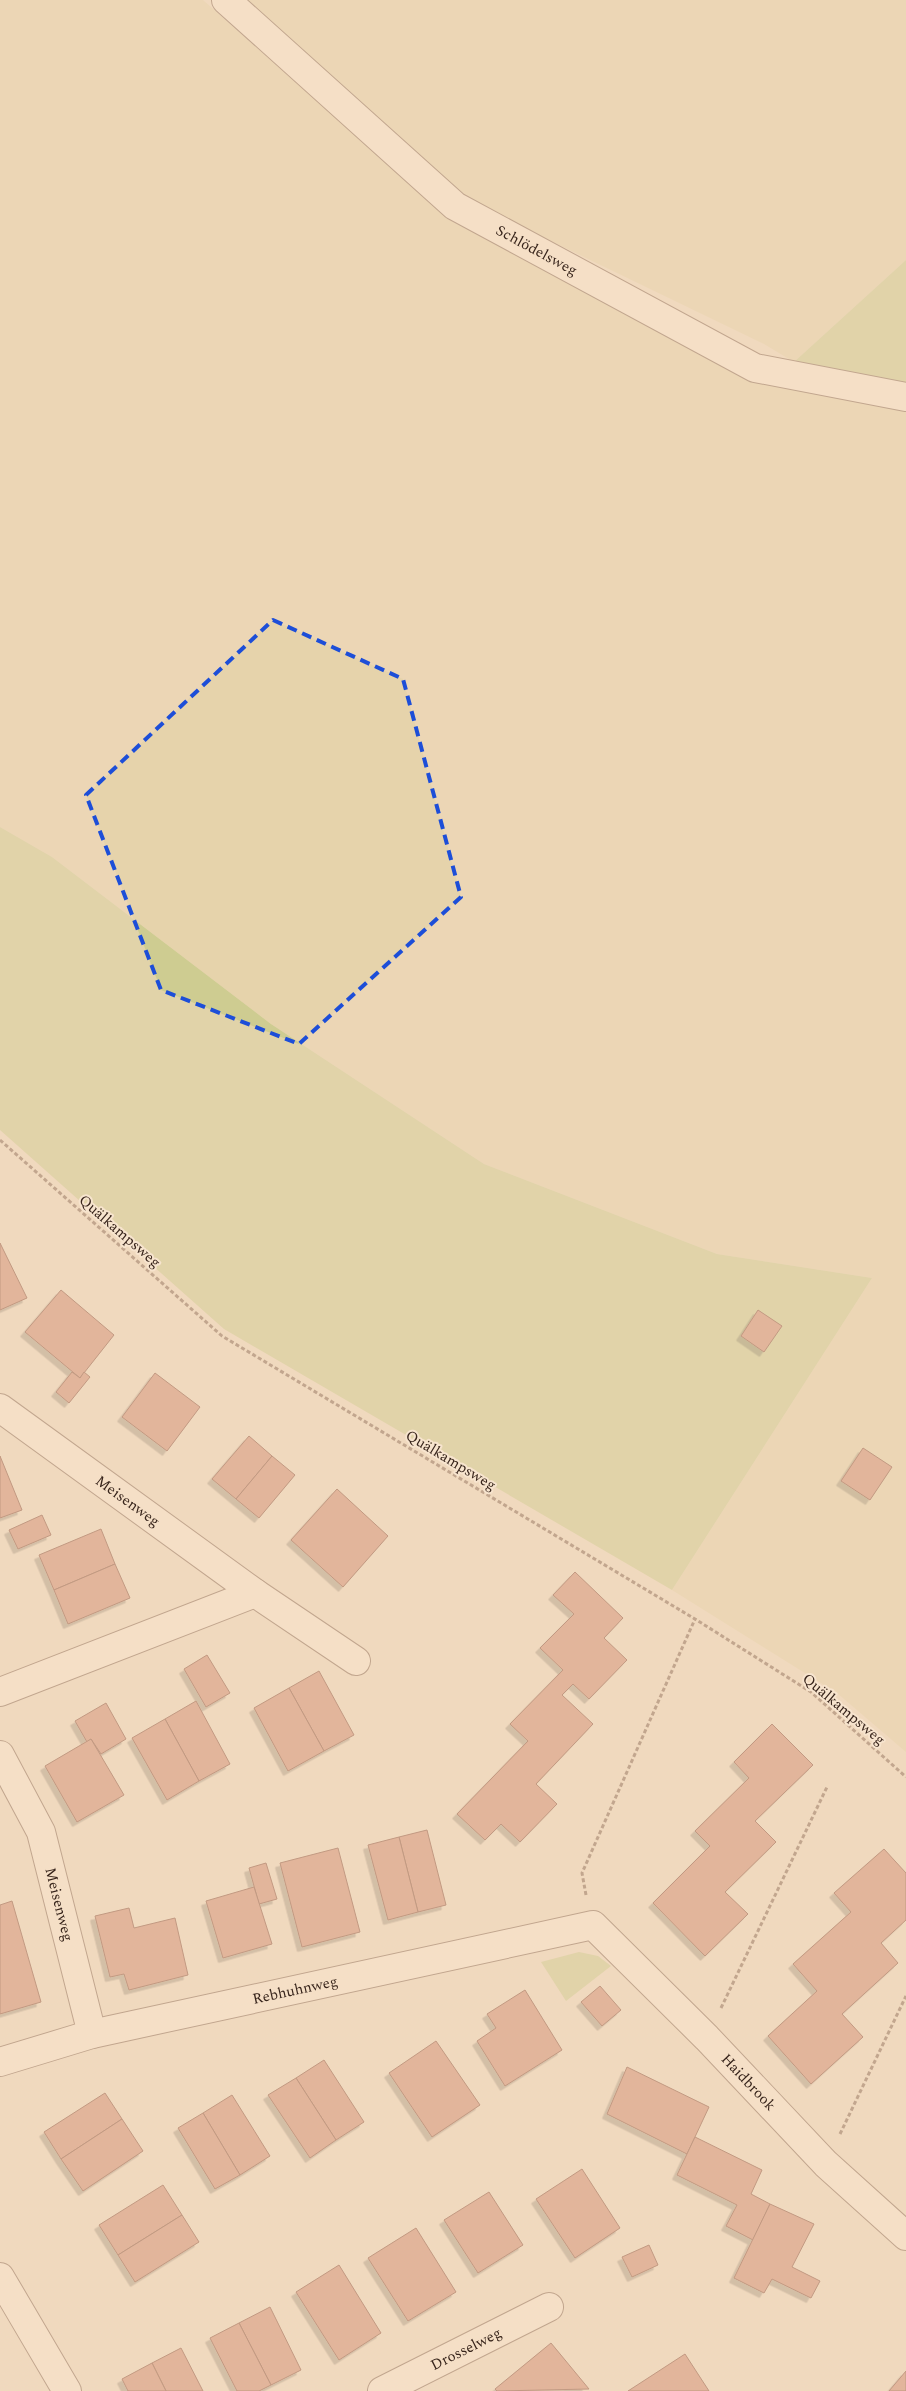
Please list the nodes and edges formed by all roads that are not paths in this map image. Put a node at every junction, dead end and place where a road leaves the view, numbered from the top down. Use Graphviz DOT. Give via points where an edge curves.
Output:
graph roads {
  1 [pos="226,0"];
  2 [pos="906,397"];
  3 [pos="0,1408"];
  4 [pos="255,1593"];
  5 [pos="356,1661"];
  6 [pos="0,1692"];
  7 [pos="0,1755"];
  8 [pos="592,1925"];
  9 [pos="92,2034"];
  10 [pos="0,2062"];
  11 [pos="906,2236"];
  12 [pos="0,2277"];
  13 [pos="549,2307"];
  14 [pos="67,2391"];
  15 [pos="382,2391"];
  1 -- 2 [label="street, Schlödelsweg" via="455,206 755,368"];
  3 -- 4 [label="street, Meisenweg"];
  4 -- 5 [label="street, Meisenweg"];
  4 -- 6 [label="street"];
  7 -- 9 [label="street, Meisenweg" via="41,1832"];
  8 -- 9 [label="street, Rebhuhnweg"];
  8 -- 11 [label="street, Haidbrook" via="707,2038 826,2164"];
  9 -- 10 [label="street, Rebhuhnweg"];
  12 -- 14 [label="street"];
  13 -- 15 [label="street, Drosselweg"];
}
